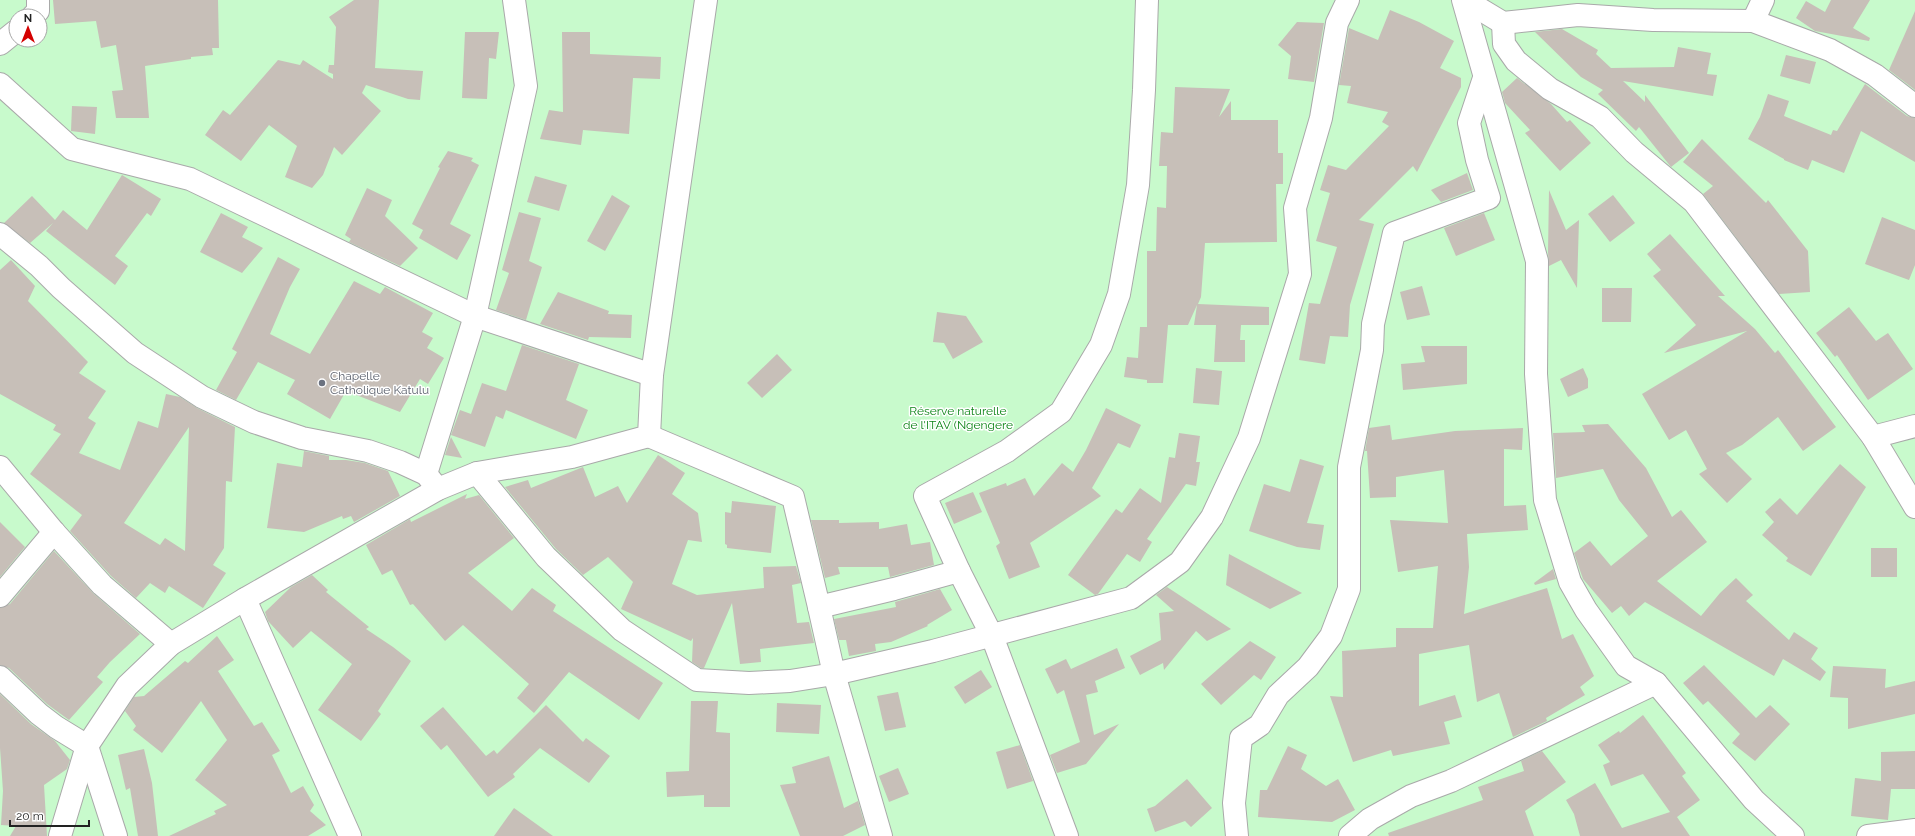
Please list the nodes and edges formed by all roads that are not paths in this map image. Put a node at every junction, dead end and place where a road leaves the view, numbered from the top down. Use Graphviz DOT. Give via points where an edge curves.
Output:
graph roads {
  1 [pos="514,0"];
  2 [pos="706,0"];
  3 [pos="1147,0"];
  4 [pos="1348,0"];
  5 [pos="1464,0"];
  6 [pos="1763,0"];
  7 [pos="1753,21"];
  8 [pos="1503,23"];
  9 [pos="8,37"];
  10 [pos="0,44"];
  11 [pos="1484,78"];
  12 [pos="0,84"];
  13 [pos="1915,106"];
  14 [pos="0,234"];
  15 [pos="475,316"];
  16 [pos="652,375"];
  17 [pos="1915,426"];
  18 [pos="649,436"];
  19 [pos="1873,437"];
  20 [pos="0,467"];
  21 [pos="477,473"];
  22 [pos="432,482"];
  23 [pos="1915,507"];
  24 [pos="54,532"];
  25 [pos="959,571"];
  26 [pos="0,596"];
  27 [pos="245,599"];
  28 [pos="819,607"];
  29 [pos="992,636"];
  30 [pos="171,644"];
  31 [pos="834,674"];
  32 [pos="0,677"];
  33 [pos="1656,683"];
  34 [pos="87,746"];
  35 [pos="1915,830"];
  36 [pos="1789,835"];
  37 [pos="60,836"];
  38 [pos="116,836"];
  39 [pos="350,836"];
  40 [pos="881,836"];
  41 [pos="1068,836"];
  42 [pos="1237,836"];
  43 [pos="1350,836"];
  44 [pos="1868,836"];
  1 -- 15 [label="street" via="526,86"];
  2 -- 16 [label="street"];
  3 -- 25 [label="street" via="1138,184 1119,294 1101,345 1061,412 1007,451 925,496"];
  4 -- 29 [label="street" via="1337,23 1321,118 1295,208 1300,274 1249,438 1212,517 1180,562 1131,598"];
  5 -- 8 [label="street"];
  5 -- 11 [label="street"];
  6 -- 7 [label="street"];
  7 -- 8 [label="street" via="1653,20 1578,15"];
  7 -- 13 [label="street" via="1830,50 1875,75"];
  8 -- 19 [label="street" via="1504,44 1516,60 1550,89 1600,118 1634,152 1694,202"];
  9 -- 10 [label="street"];
  11 -- 33 [label="street" via="1537,261 1536,374 1545,500 1570,582 1586,610 1626,666"];
  11 -- 42 [label="street" via="1469,123 1489,198 1394,233 1373,324 1372,350 1349,467 1349,589 1331,636 1308,667 1278,695 1260,725 1241,738 1234,803"];
  12 -- 15 [label="street" via="72,149 190,179"];
  14 -- 22 [label="street" via="134,353 202,397 254,422 302,438 368,451 400,462"];
  15 -- 16 [label="street"];
  15 -- 22 [label="street"];
  16 -- 18 [label="street"];
  17 -- 19 [label="street"];
  18 -- 21 [label="street" via="572,457"];
  18 -- 28 [label="street" via="793,497"];
  19 -- 23 [label="street"];
  20 -- 24 [label="street"];
  21 -- 22 [label="street"];
  21 -- 31 [label="street" via="546,557 622,630 697,680 749,684"];
  22 -- 27 [label="street"];
  24 -- 26 [label="street"];
  24 -- 30 [label="street" via="102,585"];
  25 -- 28 [label="street"];
  25 -- 29 [label="street"];
  27 -- 30 [label="street"];
  27 -- 39 [label="street"];
  28 -- 31 [label="street"];
  29 -- 31 [label="street"];
  29 -- 41 [label="street"];
  30 -- 34 [label="street" via="128,686"];
  31 -- 40 [label="street"];
  32 -- 34 [label="street" via="39,714"];
  33 -- 36 [label="street" via="1754,800"];
  33 -- 43 [label="street" via="1451,781 1411,796 1370,819"];
  34 -- 37 [label="street"];
  34 -- 38 [label="street"];
  35 -- 44 [label="street"];
}
